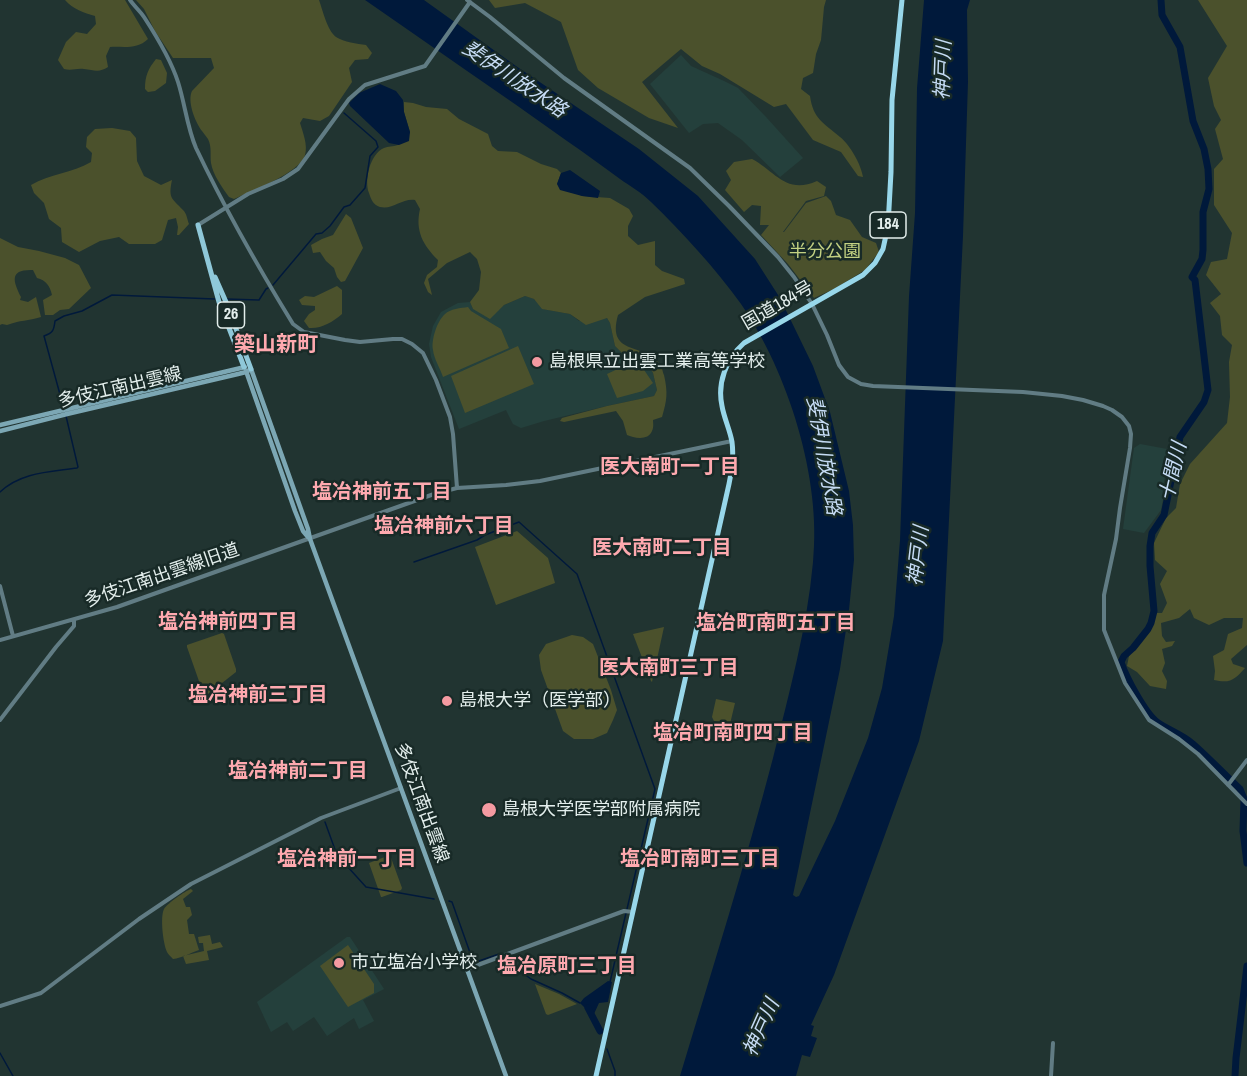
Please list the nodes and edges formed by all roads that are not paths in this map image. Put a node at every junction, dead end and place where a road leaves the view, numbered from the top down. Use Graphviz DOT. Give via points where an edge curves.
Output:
graph roads {
  1 [pos="130,0"];
  2 [pos="902,0"];
  3 [pos="468,1"];
  4 [pos="227,208"];
  5 [pos="198,225"];
  6 [pos="812,304"];
  7 [pos="247,369"];
  8 [pos="0,425"];
  9 [pos="0,431"];
  10 [pos="732,441"];
  11 [pos="457,488"];
  12 [pos="310,539"];
  13 [pos="0,586"];
  14 [pos="74,620"];
  15 [pos="13,636"];
  16 [pos="0,640"];
  17 [pos="0,720"];
  18 [pos="1247,760"];
  19 [pos="1228,785"];
  20 [pos="401,788"];
  21 [pos="1247,804"];
  22 [pos="633,912"];
  23 [pos="467,969"];
  24 [pos="0,1006"];
  25 [pos="1053,1042"];
  26 [pos="506,1076"];
  27 [pos="596,1076"];
  28 [pos="1051,1076"];
  1 -- 4 [label="street" via="143,15 171,66 187,125"];
  2 -- 6 [label="highway, 国道184号 / 184" via="892,100 888,226 883,249 875,264 862,275"];
  3 -- 4 [label="street" via="425,66 365,85 349,99 298,169"];
  3 -- 6 [label="street" via="564,78 690,168 778,257"];
  4 -- 5 [label="street"];
  4 -- 11 [label="street" via="293,324 303,332 360,342 402,339 423,353 450,417"];
  5 -- 7 [label="main road, 26" via="219,302"];
  6 -- 10 [label="highway, 国道184号 / 184" via="744,343 728,362 720,392"];
  6 -- 19 [label="street" via="839,365 848,377 861,384 1023,392 1083,400 1122,417 1129,426 1130,448 1104,595 1104,630 1125,683 1143,713 1198,754"];
  7 -- 8 [label="main road, 多伎江南出雲線"];
  7 -- 9 [label="main road, 多伎江南出雲線"];
  7 -- 12 [label="main road, 多伎江南出雲線"];
  10 -- 11 [label="street, 多伎江南出雲線旧道" via="540,481"];
  10 -- 22 [label="highway, 国道184号 / 184" via="729,484"];
  11 -- 12 [label="street, 多伎江南出雲線旧道"];
  12 -- 14 [label="street, 多伎江南出雲線旧道"];
  12 -- 20 [label="main road, 多伎江南出雲線"];
  13 -- 15 [label="street"];
  14 -- 15 [label="street"];
  14 -- 17 [label="street, 多伎江南出雲線旧道" via="74,626"];
  15 -- 16 [label="street"];
  18 -- 19 [label="street"];
  19 -- 21 [label="street"];
  20 -- 23 [label="main road, 多伎江南出雲線"];
  20 -- 24 [label="street" via="321,818 200,880 41,993"];
  22 -- 23 [label="street" via="624,911"];
  22 -- 27 [label="highway, 国道184号 / 184"];
  23 -- 26 [label="main road, 多伎江南出雲線"];
  25 -- 28 [label="street"];
}
